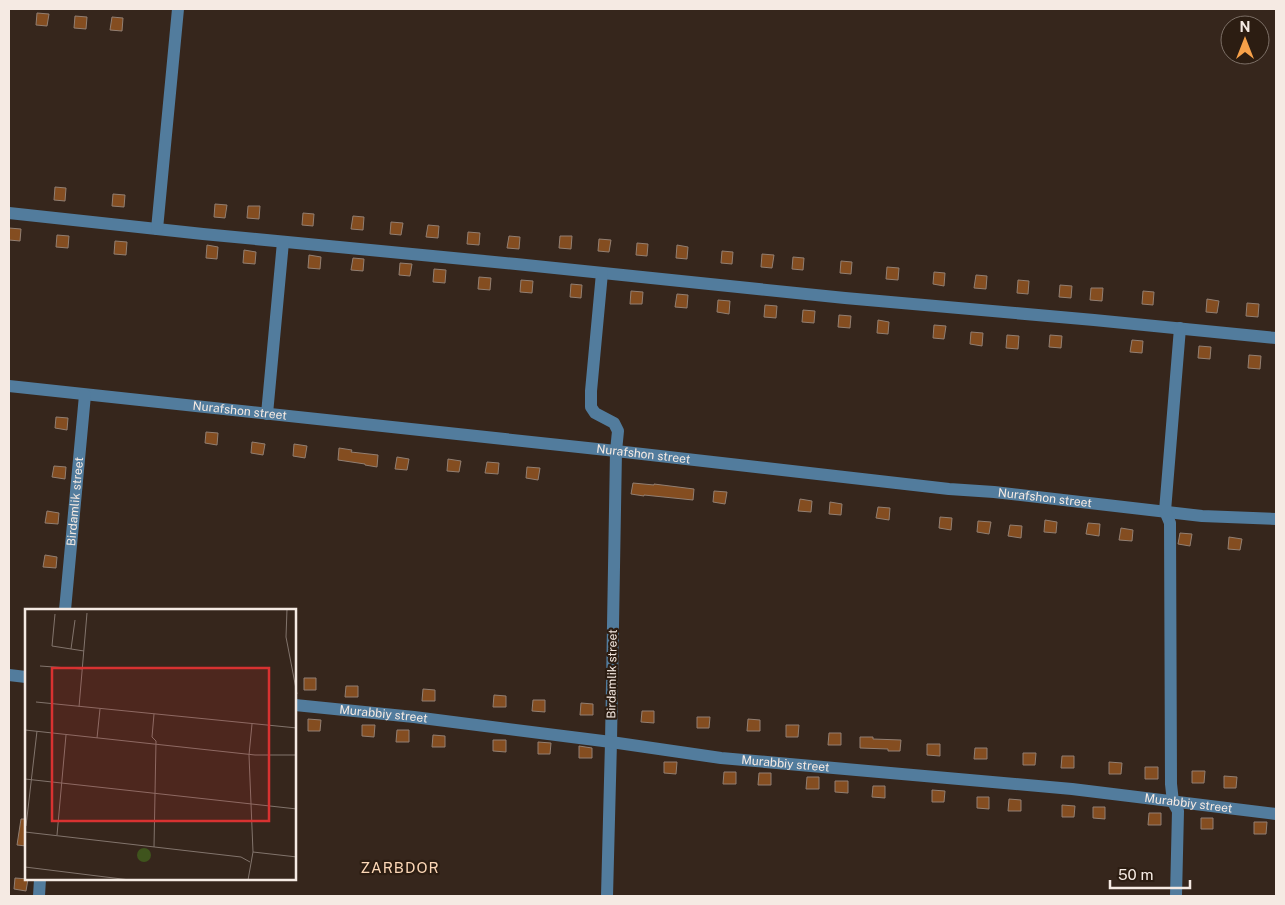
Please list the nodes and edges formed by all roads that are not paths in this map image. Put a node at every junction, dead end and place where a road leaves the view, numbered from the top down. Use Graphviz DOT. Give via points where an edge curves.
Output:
graph roads {
  1 [pos="178,9"];
  2 [pos="9,212"];
  3 [pos="157,229"];
  4 [pos="283,242"];
  5 [pos="602,273"];
  6 [pos="1180,328"];
  7 [pos="1276,338"];
  8 [pos="9,386"];
  9 [pos="86,395"];
  10 [pos="267,414"];
  11 [pos="616,451"];
  12 [pos="1165,511"];
  13 [pos="1276,519"];
  14 [pos="65,609"];
  15 [pos="9,675"];
  16 [pos="25,677"];
  17 [pos="296,705"];
  18 [pos="611,742"];
  19 [pos="1173,802"];
  20 [pos="1276,814"];
  21 [pos="40,880"];
  22 [pos="39,896"];
  23 [pos="607,896"];
  24 [pos="1176,896"];
  1 -- 3 [label="street"];
  2 -- 3 [label="street"];
  3 -- 4 [label="street"];
  4 -- 5 [label="street"];
  4 -- 10 [label="street"];
  5 -- 6 [label="street"];
  5 -- 11 [label="street, Birdamlik street" via="591,407 595,413 614,423 618,431"];
  6 -- 7 [label="street"];
  6 -- 12 [label="street"];
  8 -- 9 [label="street, Nurafshon street"];
  9 -- 10 [label="street, Nurafshon street"];
  9 -- 14 [label="street, Birdamlik street"];
  10 -- 11 [label="street, Nurafshon street"];
  11 -- 12 [label="street, Nurafshon street"];
  11 -- 18 [label="street, Birdamlik street"];
  12 -- 13 [label="street, Nurafshon street"];
  12 -- 19 [label="street" via="1170,524"];
  15 -- 16 [label="street"];
  17 -- 18 [label="street, Murabbiy street"];
  18 -- 19 [label="street, Murabbiy street" via="721,758 1072,789"];
  18 -- 23 [label="street, Birdamlik street"];
  19 -- 20 [label="street, Murabbiy street"];
  19 -- 24 [label="street" via="1178,811"];
  21 -- 22 [label="street"];
}
